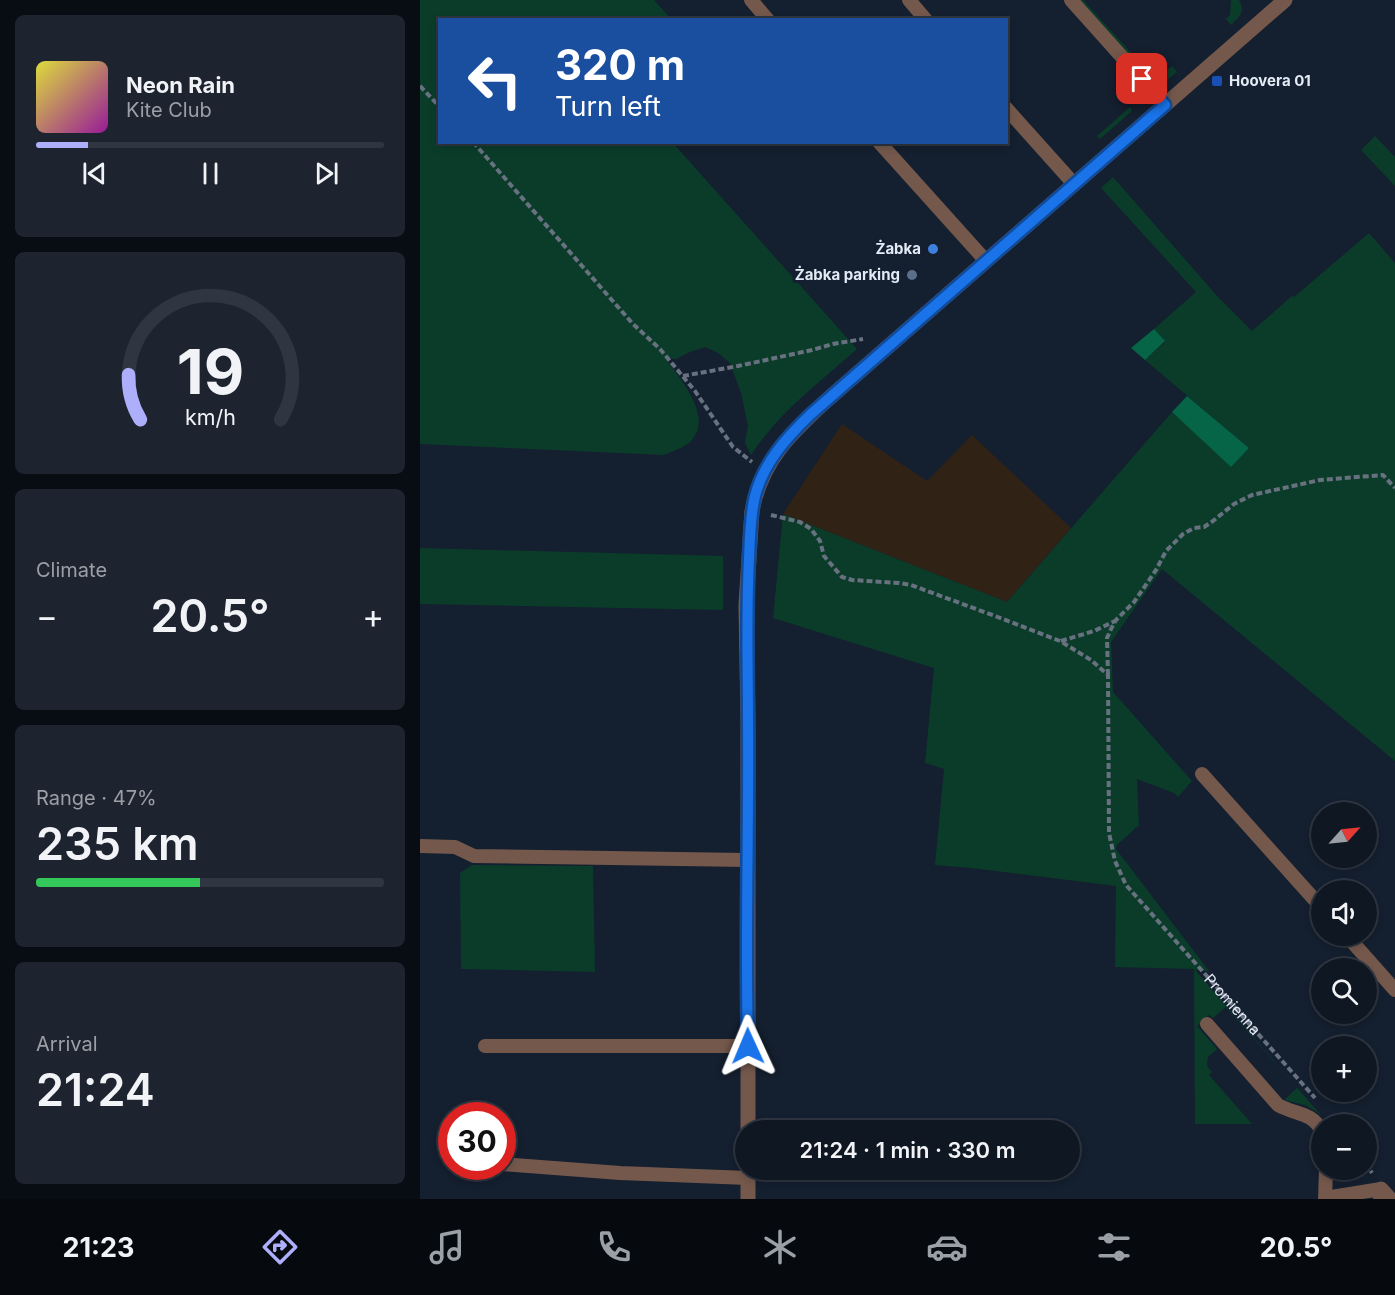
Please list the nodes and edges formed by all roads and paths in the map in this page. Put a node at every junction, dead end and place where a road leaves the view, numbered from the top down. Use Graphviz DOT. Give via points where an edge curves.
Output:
graph roads {
  1 [pos="751,0"];
  2 [pos="909,0"];
  3 [pos="1071,0"];
  4 [pos="1285,0"];
  5 [pos="1268,5"];
  6 [pos="766,18"];
  7 [pos="924,18"];
  8 [pos="420,86"];
  9 [pos="438,105"];
  10 [pos="1165,105"];
  11 [pos="1008,110"];
  12 [pos="475,144"];
  13 [pos="881,144"];
  14 [pos="1074,184"];
  15 [pos="986,261"];
  16 [pos="863,339"];
  17 [pos="683,376"];
  18 [pos="765,471"];
  19 [pos="1395,488"];
  20 [pos="752,511"];
  21 [pos="1116,620"];
  22 [pos="1060,641"];
  23 [pos="1108,675"];
  24 [pos="1202,774"];
  25 [pos="420,846"];
  26 [pos="747,860"];
  27 [pos="1311,896"];
  28 [pos="1356,946"];
  29 [pos="1395,990"];
  30 [pos="1207,1024"];
  31 [pos="485,1046"];
  32 [pos="748,1046"];
  33 [pos="1311,1093"];
  34 [pos="1311,1118"];
  35 [pos="748,1120"];
  36 [pos="516,1165"];
  37 [pos="735,1174"];
  38 [pos="748,1180"];
  39 [pos="1326,1180"];
  40 [pos="1384,1196"];
  41 [pos="1325,1198"];
  42 [pos="748,1199"];
  1 -- 6 [label="lane"];
  2 -- 7 [label="lane"];
  3 -- 10 [label="lane"];
  4 -- 5 [label="street"];
  5 -- 10 [label="street"];
  8 -- 9 [label="path"];
  10 -- 14 [label="street"];
  11 -- 14 [label="lane"];
  12 -- 17 [label="path"];
  13 -- 15 [label="lane"];
  14 -- 15 [label="street"];
  15 -- 18 [label="street" via="811,414 780,446"];
  16 -- 17 [label="path"];
  17 -- 18 [label="path" via="733,447"];
  18 -- 20 [label="street"];
  19 -- 21 [label="path" via="1383,475 1320,480 1252,495 1204,527 1184,534 1166,551 1134,602"];
  20 -- 22 [label="path" via="800,522 811,529 824,556 842,577 911,585"];
  20 -- 26 [label="street" via="746,606"];
  21 -- 22 [label="path" via="1094,632"];
  21 -- 23 [label="path, Promienna" via="1107,638"];
  22 -- 23 [label="path"];
  23 -- 33 [label="path, Promienna" via="1109,833 1126,885"];
  24 -- 27 [label="lane"];
  25 -- 26 [label="lane" via="455,847 474,856"];
  26 -- 32 [label="street"];
  28 -- 29 [label="lane"];
  30 -- 34 [label="lane" via="1278,1105"];
  31 -- 32 [label="lane"];
  32 -- 35 [label="street"];
  36 -- 37 [label="lane" via="620,1173"];
  38 -- 42 [label="street"];
  39 -- 41 [label="lane"];
  40 -- 41 [label="lane"];
}
